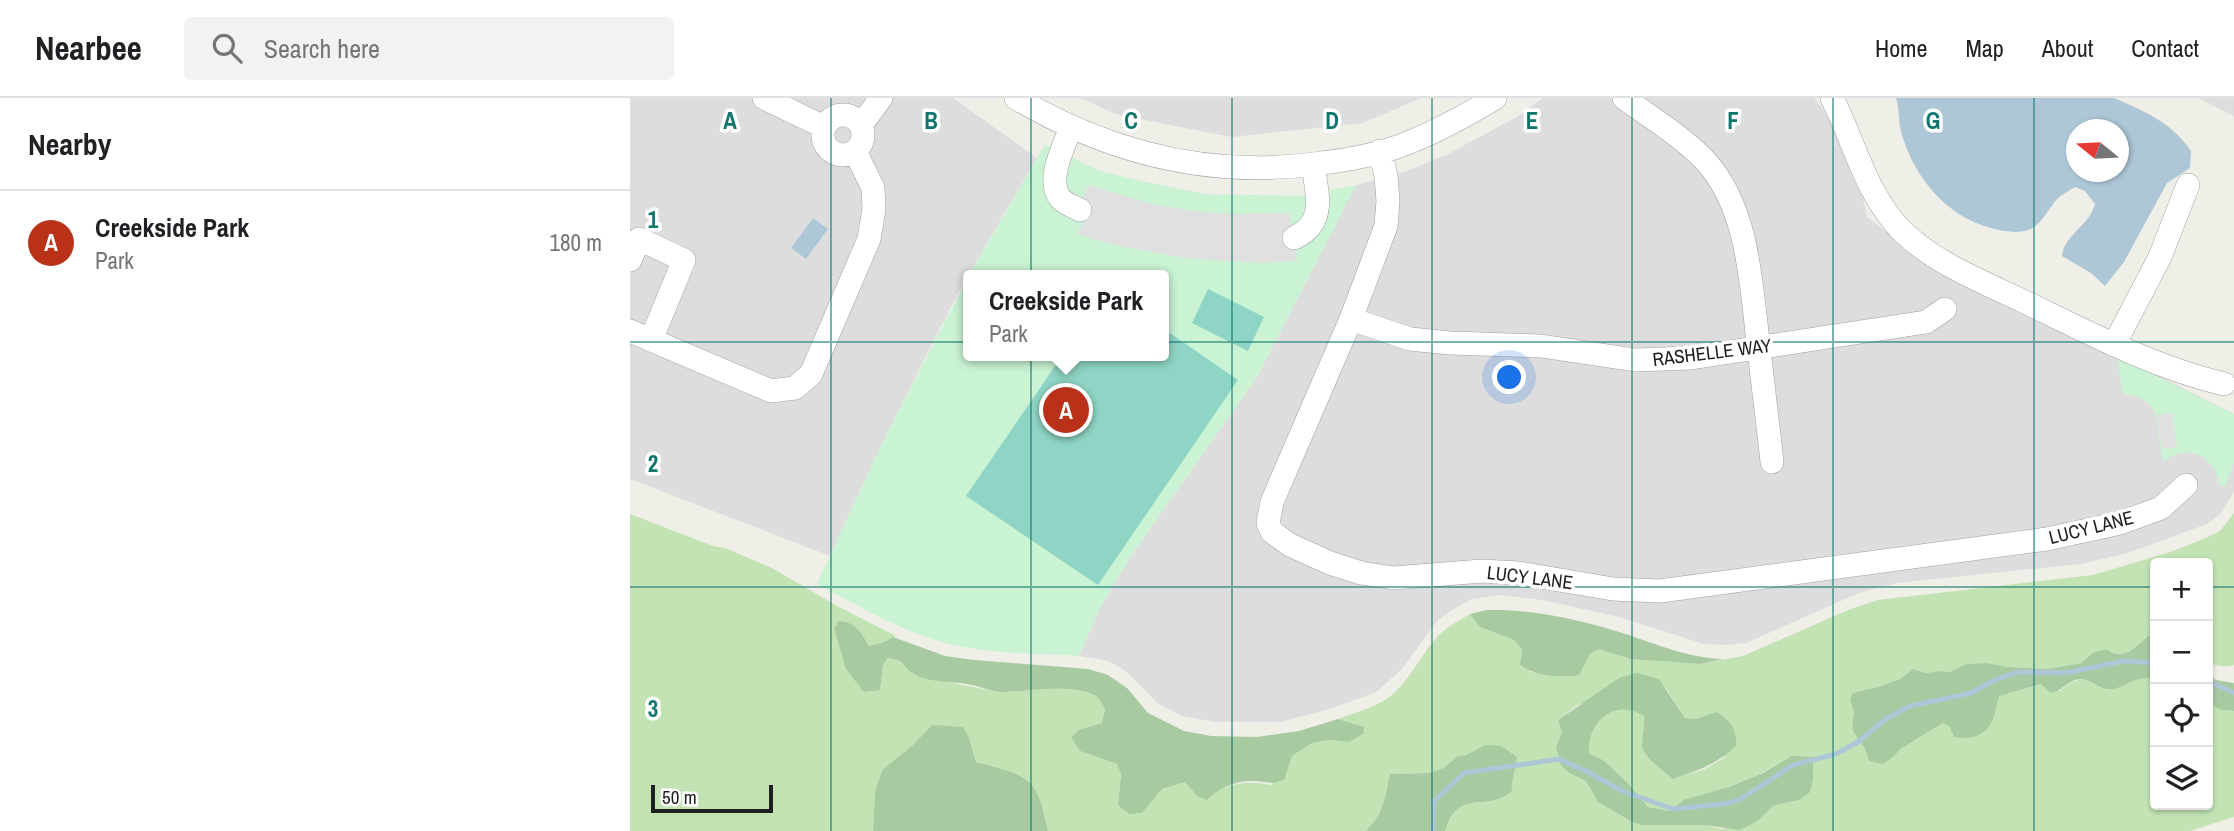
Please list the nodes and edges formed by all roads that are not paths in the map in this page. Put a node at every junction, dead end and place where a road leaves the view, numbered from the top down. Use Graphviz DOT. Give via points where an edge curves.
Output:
graph roads {
  1 [pos="764,98"];
  2 [pos="881,98"];
  3 [pos="1016,98"];
  4 [pos="1495,98"];
  5 [pos="1624,98"];
  6 [pos="1832,98"];
  7 [pos="857,113"];
  8 [pos="824,127"];
  9 [pos="1070,127"];
  10 [pos="855,151"];
  11 [pos="1380,152"];
  12 [pos="1312,165"];
  13 [pos="2188,185"];
  14 [pos="1080,210"];
  15 [pos="1294,238"];
  16 [pos="630,260"];
  17 [pos="1945,309"];
  18 [pos="1351,319"];
  19 [pos="640,335"];
  20 [pos="2114,345"];
  21 [pos="1758,347"];
  22 [pos="2224,384"];
  23 [pos="1772,462"];
  24 [pos="2186,485"];
  1 -- 8 [label="street"];
  2 -- 7 [label="street"];
  3 -- 9 [label="street"];
  4 -- 11 [label="street" via="1458,121"];
  5 -- 21 [label="street" via="1709,165 1726,192 1741,229"];
  6 -- 20 [label="street" via="1867,178 1904,232 1936,257"];
  7 -- 8 [label="street" via="832,118"];
  7 -- 10 [label="street" via="863,136"];
  8 -- 10 [label="street" via="824,140 831,151 843,155"];
  9 -- 12 [label="street" via="1151,155 1208,167"];
  9 -- 14 [label="street" via="1054,186 1065,203"];
  10 -- 19 [label="street" via="873,188 869,239 811,374 795,387 771,391"];
  11 -- 12 [label="street"];
  11 -- 18 [label="street, LUCY LANE" via="1386,176 1386,226"];
  12 -- 15 [label="street" via="1317,211 1311,225"];
  13 -- 20 [label="street" via="2160,257"];
  16 -- 19 [label="street" via="639,239 684,260"];
  17 -- 21 [label="street, RASHELLE WAY" via="1926,323"];
  18 -- 21 [label="street, RASHELLE WAY" via="1410,339 1541,346 1635,360 1692,358"];
  18 -- 24 [label="street, LUCY LANE" via="1272,502 1268,523 1272,532 1290,545 1361,573 1394,578 1518,573 1613,589 1660,591 2047,539 2151,512"];
  20 -- 22 [label="street"];
  21 -- 23 [label="street"];
}
